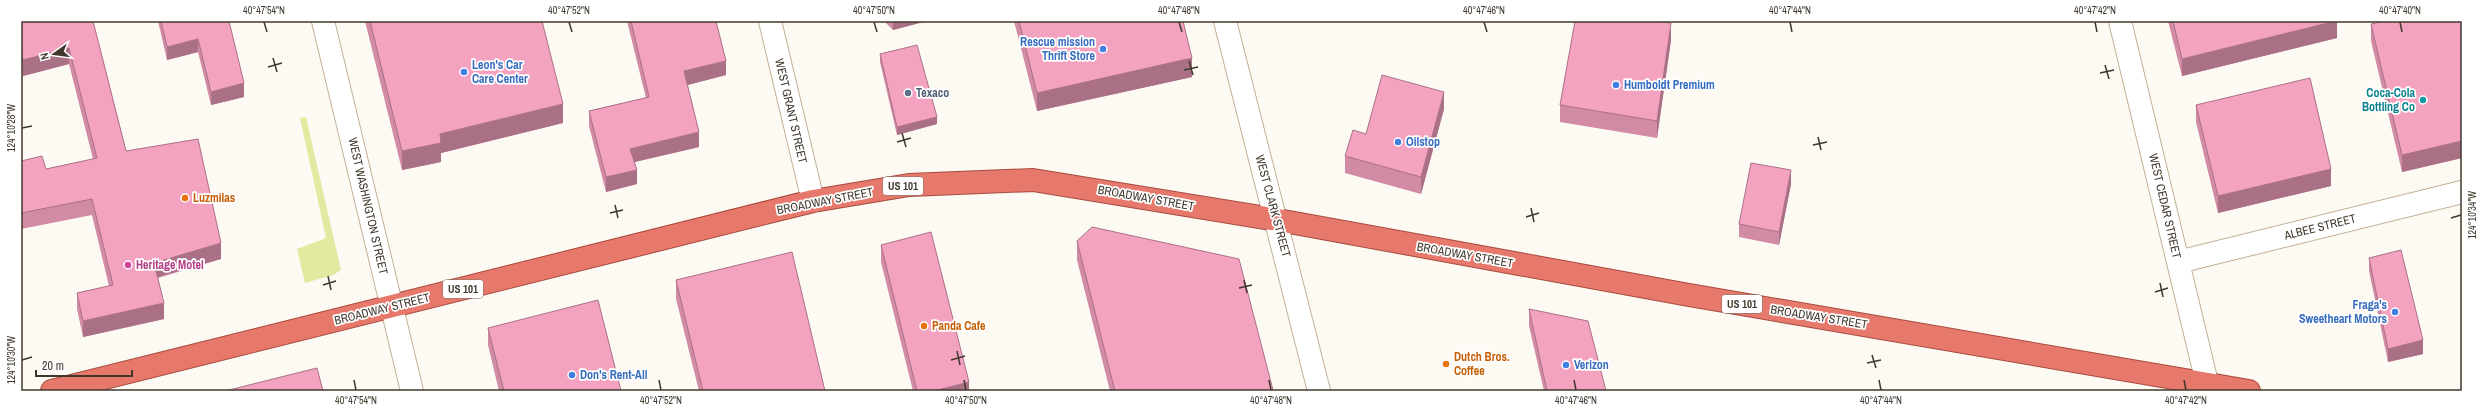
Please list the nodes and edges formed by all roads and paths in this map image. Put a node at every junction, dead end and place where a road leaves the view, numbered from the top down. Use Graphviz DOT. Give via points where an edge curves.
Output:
graph roads {
  1 [pos="323,21"];
  2 [pos="770,21"];
  3 [pos="1225,21"];
  4 [pos="2120,21"];
  5 [pos="2462,192"];
  6 [pos="813,201"];
  7 [pos="1278,220"];
  8 [pos="2178,262"];
  9 [pos="392,306"];
  10 [pos="2208,387"];
  11 [pos="52,391"];
  12 [pos="412,391"];
  13 [pos="1319,391"];
  14 [pos="2248,391"];
  1 -- 9 [label="street, WEST WASHINGTON STREET"];
  2 -- 6 [label="street, WEST GRANT STREET"];
  3 -- 7 [label="street, WEST CLARK STREET"];
  4 -- 8 [label="street, WEST CEDAR STREET"];
  5 -- 8 [label="street, ALBEE STREET"];
  6 -- 7 [label="highway, BROADWAY STREET / US 101" via="909,185 1033,180"];
  6 -- 9 [label="highway, BROADWAY STREET / US 101"];
  7 -- 10 [label="highway, BROADWAY STREET / US 101" via="1689,296"];
  7 -- 13 [label="street, WEST CLARK STREET"];
  8 -- 10 [label="street, WEST CEDAR STREET"];
  9 -- 11 [label="highway, BROADWAY STREET / US 101"];
  9 -- 12 [label="street, WEST WASHINGTON STREET"];
  10 -- 14 [label="highway, BROADWAY STREET / US 101"];
}
